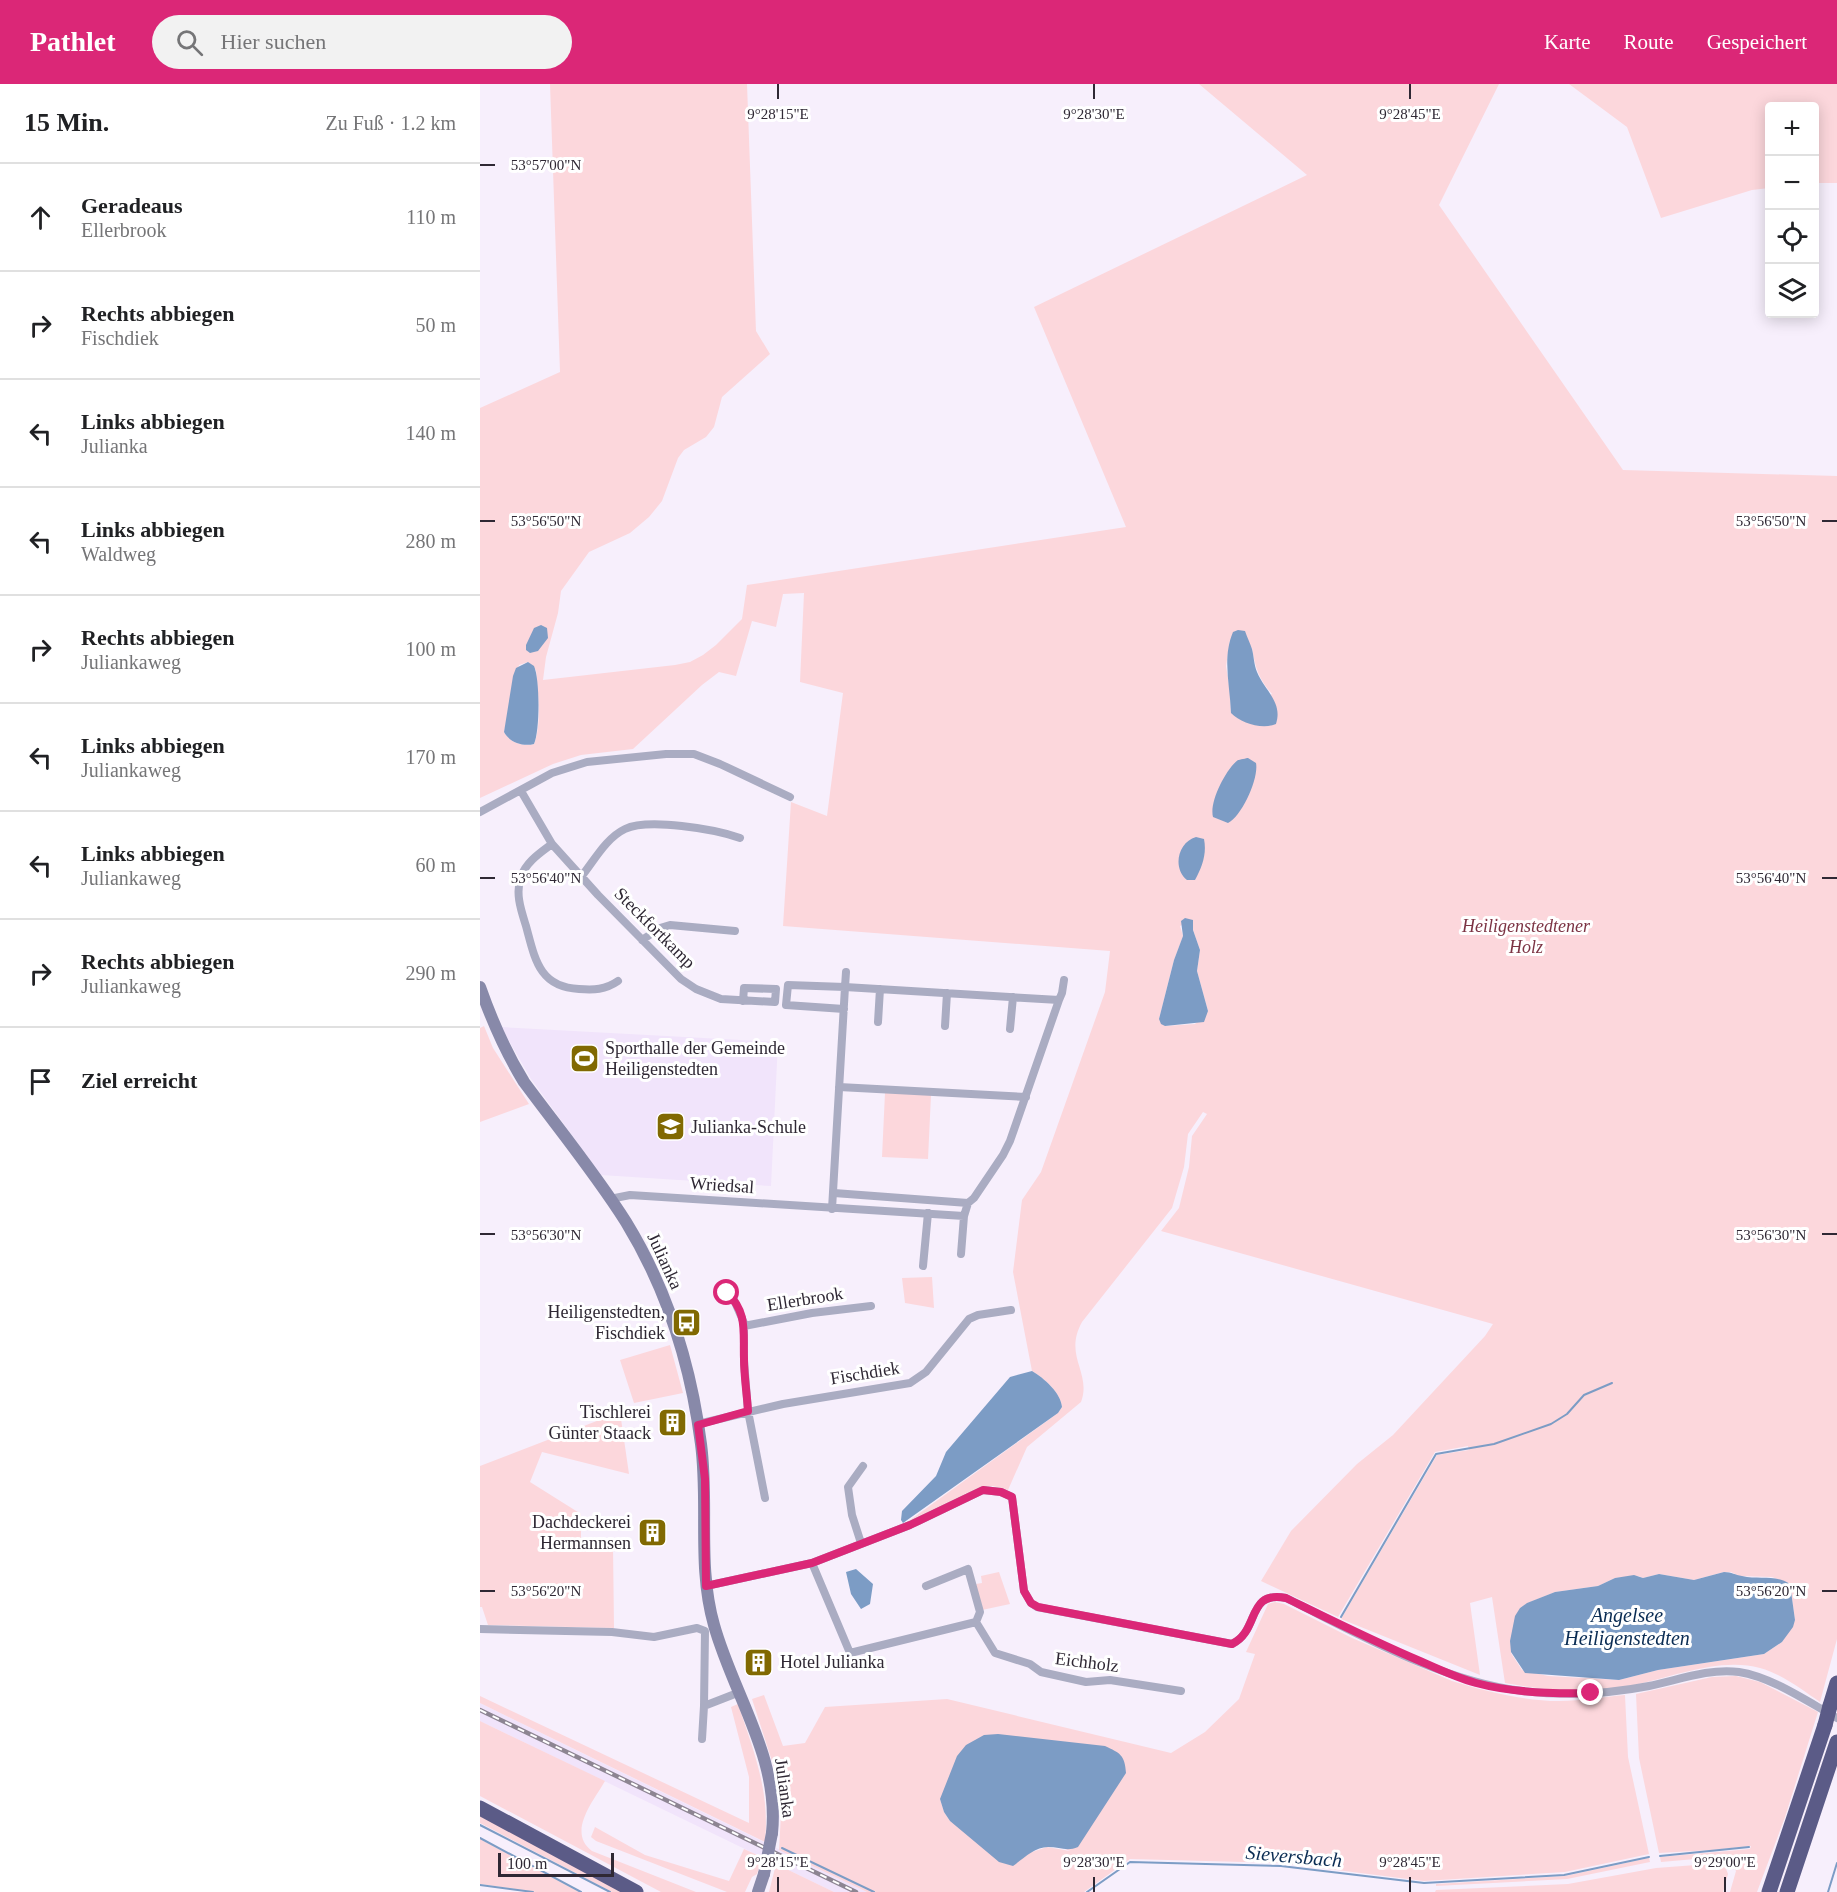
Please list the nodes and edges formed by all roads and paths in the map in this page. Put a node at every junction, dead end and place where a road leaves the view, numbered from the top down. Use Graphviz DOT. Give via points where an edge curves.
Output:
graph roads {
  1 [pos="521,791"];
  2 [pos="790,797"];
  3 [pos="480,812"];
  4 [pos="740,838"];
  5 [pos="552,844"];
  6 [pos="581,877"];
  7 [pos="735,931"];
  8 [pos="642,940"];
  9 [pos="846,972"];
  10 [pos="1064,980"];
  11 [pos="618,981"];
  12 [pos="480,987"];
  13 [pos="845,987"];
  14 [pos="880,989"];
  15 [pos="947,993"];
  16 [pos="1013,997"];
  17 [pos="1059,1000"];
  18 [pos="743,1001"];
  19 [pos="844,1009"];
  20 [pos="878,1022"];
  21 [pos="945,1026"];
  22 [pos="1010,1029"];
  23 [pos="839,1088"];
  24 [pos="1026,1097"];
  25 [pos="834,1192"];
  26 [pos="610,1199"];
  27 [pos="968,1203"];
  28 [pos="832,1209"];
  29 [pos="928,1213"];
  30 [pos="964,1216"];
  31 [pos="961,1254"];
  32 [pos="923,1266"];
  33 [pos="727,1293"];
  34 [pos="871,1306"];
  35 [pos="1011,1311"];
  36 [pos="744,1326"];
  37 [pos="748,1411"];
  38 [pos="698,1425"];
  39 [pos="863,1466"];
  40 [pos="765,1498"];
  41 [pos="861,1543"];
  42 [pos="812,1563"];
  43 [pos="706,1586"];
  44 [pos="926,1586"];
  45 [pos="976,1622"];
  46 [pos="480,1629"];
  47 [pos="1837,1683"];
  48 [pos="1181,1691"];
  49 [pos="740,1692"];
  50 [pos="704,1706"];
  51 [pos="1827,1714"];
  52 [pos="702,1739"];
  53 [pos="1837,1742"];
  54 [pos="480,1808"];
  55 [pos="636,1892"];
  56 [pos="758,1892"];
  57 [pos="1769,1892"];
  58 [pos="1787,1892"];
  1 -- 2 [label="street" via="552,774 587,762 694,754"];
  1 -- 3 [label="street"];
  1 -- 5 [label="street, Steckfortkamp"];
  4 -- 6 [label="street" via="725,832 689,828 648,824 632,827 609,842"];
  5 -- 6 [label="street, Steckfortkamp"];
  5 -- 11 [label="street" via="529,862 518,890 535,961 543,975 568,988 596,990"];
  6 -- 8 [label="street, Steckfortkamp"];
  7 -- 8 [label="street" via="670,925"];
  8 -- 18 [label="street, Steckfortkamp" via="696,989 721,999"];
  9 -- 13 [label="street"];
  10 -- 17 [label="street"];
  12 -- 26 [label="street, Julianka" via="500,1041 524,1082"];
  13 -- 14 [label="street"];
  13 -- 19 [label="street"];
  13 -- 19 [label="street" via="788,985 786,1005"];
  14 -- 15 [label="street"];
  14 -- 20 [label="street"];
  15 -- 16 [label="street"];
  15 -- 21 [label="street"];
  16 -- 17 [label="street"];
  16 -- 22 [label="street"];
  17 -- 24 [label="street"];
  19 -- 23 [label="street"];
  23 -- 24 [label="street"];
  23 -- 25 [label="street"];
  24 -- 27 [label="street" via="1006,1151"];
  25 -- 27 [label="street"];
  25 -- 28 [label="street"];
  26 -- 28 [label="street, Wriedsal" via="630,1196"];
  26 -- 38 [label="street, Julianka" via="644,1255 675,1327"];
  27 -- 30 [label="street"];
  28 -- 29 [label="street, Wriedsal"];
  29 -- 30 [label="street, Wriedsal"];
  29 -- 32 [label="street"];
  30 -- 31 [label="street"];
  33 -- 36 [label="street, Ellerbrook" via="737,1305"];
  34 -- 36 [label="street, Ellerbrook" via="812,1312"];
  35 -- 37 [label="street, Fischdiek" via="969,1319 926,1372 906,1384"];
  36 -- 37 [label="street, Ellerbrook"];
  37 -- 38 [label="street, Fischdiek"];
  37 -- 40 [label="street, Ellerbrook"];
  38 -- 43 [label="street, Julianka" via="705,1479"];
  39 -- 41 [label="street" via="848,1487"];
  41 -- 42 [label="street"];
  41 -- 51 [label="street" via="920,1521 983,1490 1001,1492 1012,1497 1024,1591 1038,1607 1232,1644 1245,1634 1260,1603 1275,1596 1479,1684 1546,1693 1591,1693 1712,1672 1737,1672 1767,1680"];
  42 -- 43 [label="street"];
  42 -- 45 [label="street" via="850,1653"];
  43 -- 49 [label="street, Julianka" via="714,1625"];
  44 -- 45 [label="street, Eichholz" via="969,1569 980,1612"];
  45 -- 48 [label="street, Eichholz" via="995,1653 1030,1664 1041,1672 1086,1682 1110,1680"];
  46 -- 50 [label="street" via="612,1632 654,1637 702,1629"];
  47 -- 51 [label="highway"];
  49 -- 50 [label="street"];
  49 -- 56 [label="street, Julianka, bridge" via="767,1770 772,1799 772,1833"];
  50 -- 52 [label="street"];
  51 -- 57 [label="highway"];
  53 -- 58 [label="highway"];
  54 -- 55 [label="highway"];
}
